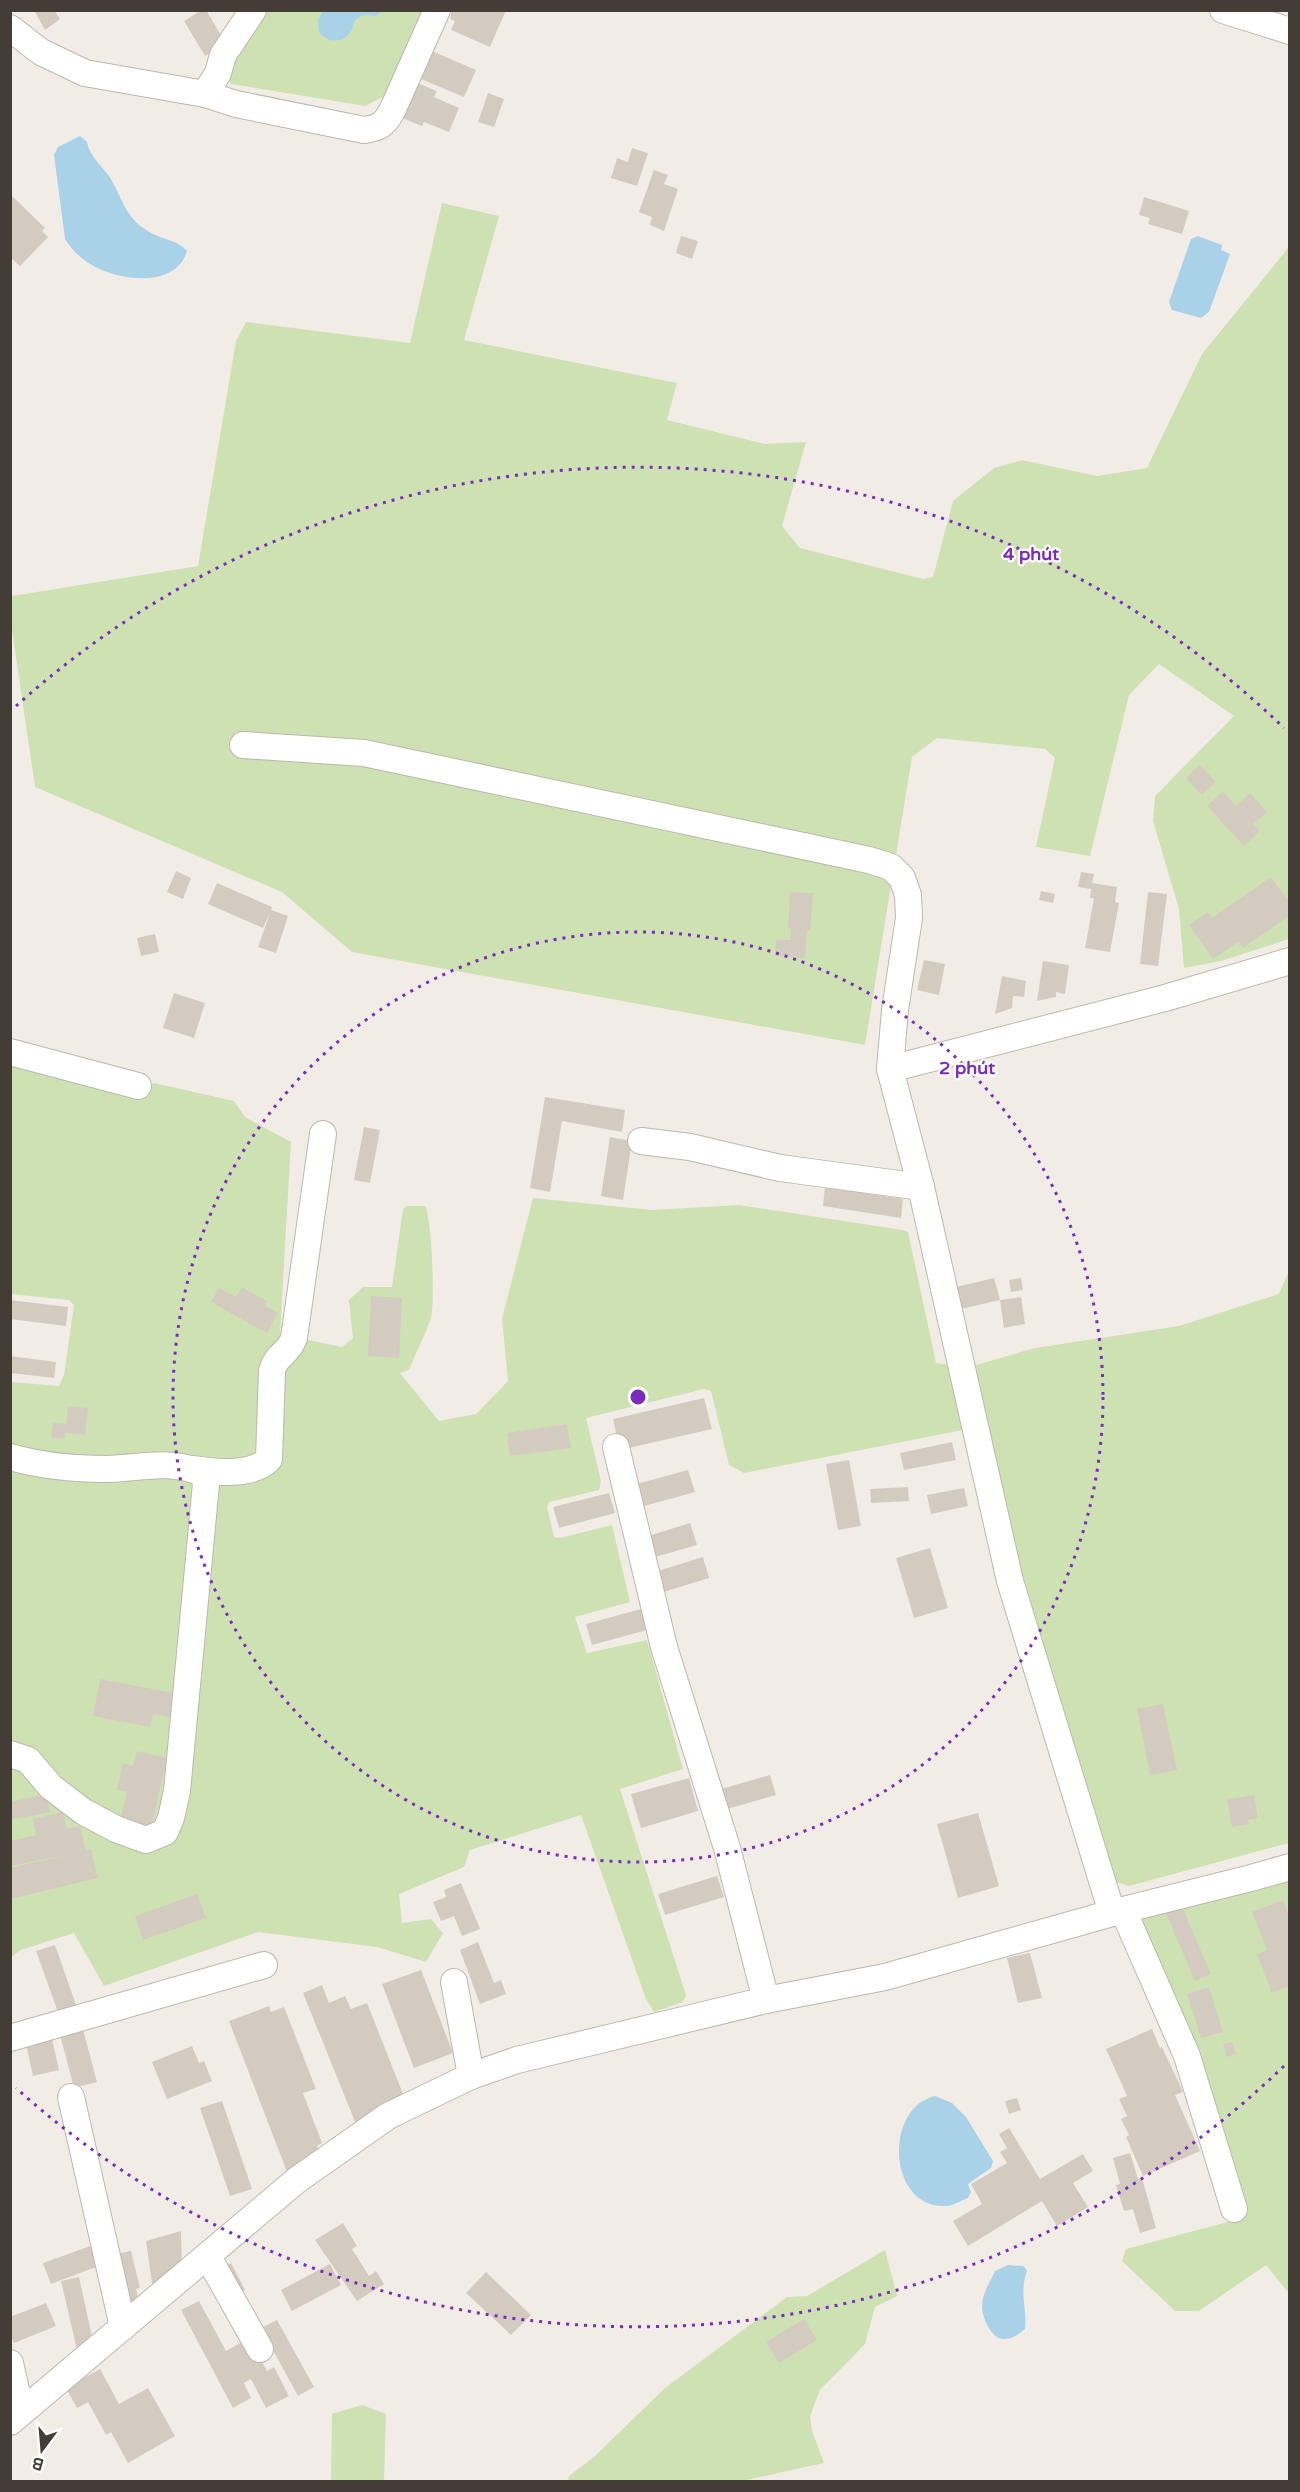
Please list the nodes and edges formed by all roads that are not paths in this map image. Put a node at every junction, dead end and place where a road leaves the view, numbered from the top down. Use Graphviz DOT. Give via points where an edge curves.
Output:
graph roads {
  1 [pos="19,10"];
  2 [pos="253,10"];
  3 [pos="437,10"];
  4 [pos="1223,10"];
  5 [pos="10,18"];
  6 [pos="10,28"];
  7 [pos="1290,31"];
  8 [pos="205,94"];
  9 [pos="243,745"];
  10 [pos="1290,961"];
  11 [pos="10,1052"];
  12 [pos="890,1069"];
  13 [pos="138,1086"];
  14 [pos="323,1134"];
  15 [pos="641,1141"];
  16 [pos="921,1187"];
  17 [pos="616,1447"];
  18 [pos="10,1457"];
  19 [pos="192,1469"];
  20 [pos="10,1754"];
  21 [pos="1290,1867"];
  22 [pos="1118,1911"];
  23 [pos="264,1965"];
  24 [pos="454,1982"];
  25 [pos="766,2000"];
  26 [pos="10,2038"];
  27 [pos="471,2076"];
  28 [pos="71,2097"];
  29 [pos="1234,2209"];
  30 [pos="208,2257"];
  31 [pos="123,2327"];
  32 [pos="260,2349"];
  33 [pos="10,2363"];
  34 [pos="16,2417"];
  1 -- 5 [label="street"];
  2 -- 8 [label="street" via="223,55 218,73"];
  3 -- 8 [label="street" via="392,111 385,124 377,128 344,126"];
  4 -- 7 [label="street"];
  6 -- 8 [label="street" via="41,52 85,73"];
  9 -- 12 [label="street" via="364,753 891,867 902,878 909,918"];
  10 -- 12 [label="street" via="1165,998"];
  11 -- 13 [label="street"];
  12 -- 16 [label="street"];
  14 -- 19 [label="street" via="294,1338 287,1352 274,1362 272,1371 269,1459 230,1474"];
  15 -- 16 [label="street" via="690,1147 780,1168"];
  16 -- 22 [label="street" via="1010,1581"];
  17 -- 25 [label="street" via="664,1647 726,1848"];
  18 -- 19 [label="street" via="36,1465 68,1468 165,1464"];
  19 -- 20 [label="street" via="203,1473 204,1513 177,1791 165,1832 146,1840 116,1829 66,1800 28,1760"];
  21 -- 22 [label="street"];
  22 -- 25 [label="street" via="885,1977"];
  22 -- 29 [label="street" via="1187,2056"];
  23 -- 26 [label="street"];
  24 -- 27 [label="street"];
  25 -- 27 [label="street" via="517,2060"];
  27 -- 30 [label="street" via="388,2116 354,2139 297,2180"];
  28 -- 31 [label="street"];
  30 -- 31 [label="street"];
  30 -- 32 [label="street"];
  31 -- 34 [label="street"];
  33 -- 34 [label="street"];
}
